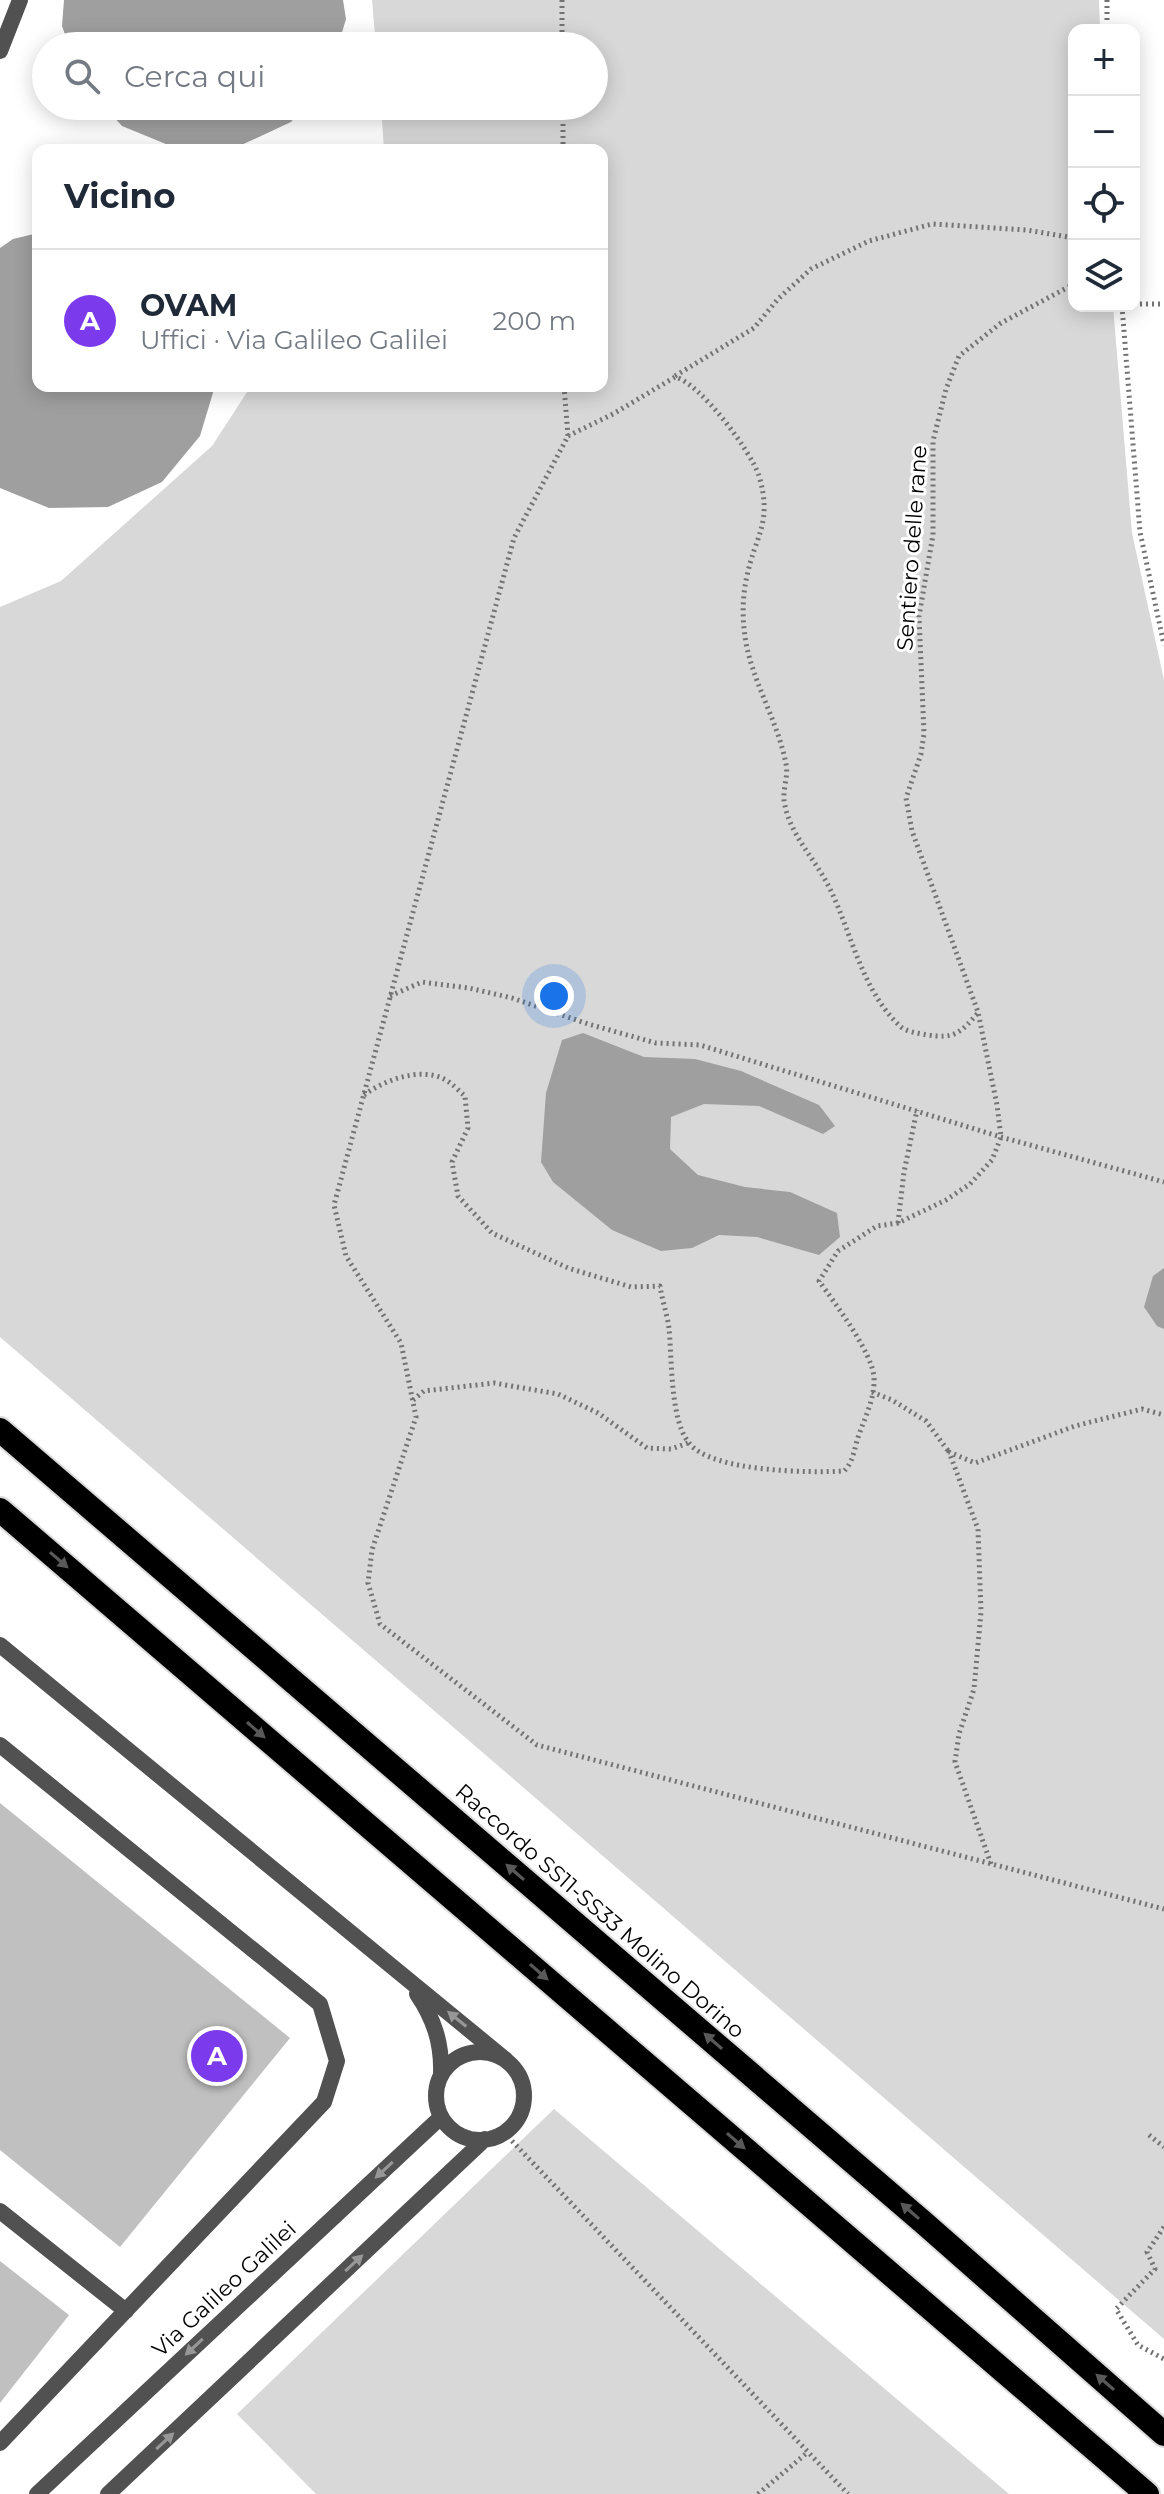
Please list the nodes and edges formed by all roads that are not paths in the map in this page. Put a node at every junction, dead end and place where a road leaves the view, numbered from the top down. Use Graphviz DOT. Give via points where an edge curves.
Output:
graph roads {
  1 [pos="20,0"];
  2 [pos="0,51"];
  3 [pos="0,1430"];
  4 [pos="0,1510"];
  5 [pos="0,1645"];
  6 [pos="0,1745"];
  7 [pos="407,1979"];
  8 [pos="506,2060"];
  9 [pos="441,2074"];
  10 [pos="441,2117"];
  11 [pos="485,2139"];
  12 [pos="0,2211"];
  13 [pos="126,2311"];
  14 [pos="1164,2434"];
  15 [pos="0,2443"];
  16 [pos="37,2494"];
  17 [pos="108,2494"];
  18 [pos="1147,2494"];
  1 -- 2 [label="street"];
  14 -- 3 [label="highway, Raccordo SS11-SS33 Molino Dorino, one-way"];
  4 -- 18 [label="highway, one-way"];
  5 -- 7 [label="street"];
  6 -- 13 [label="street" via="320,2004 337,2061 324,2102"];
  8 -- 7 [label="street, one-way"];
  7 -- 9 [label="street" via="437,2031"];
  8 -- 9 [label="street" via="479,2051 451,2062"];
  8 -- 11 [label="street" via="523,2082 522,2111 505,2133"];
  9 -- 10 [label="street" via="436,2102"];
  10 -- 11 [label="street" via="463,2137"];
  10 -- 16 [label="street, Via Galileo Galilei, one-way"];
  17 -- 11 [label="street, one-way"];
  12 -- 13 [label="street"];
  13 -- 15 [label="street"];
}
